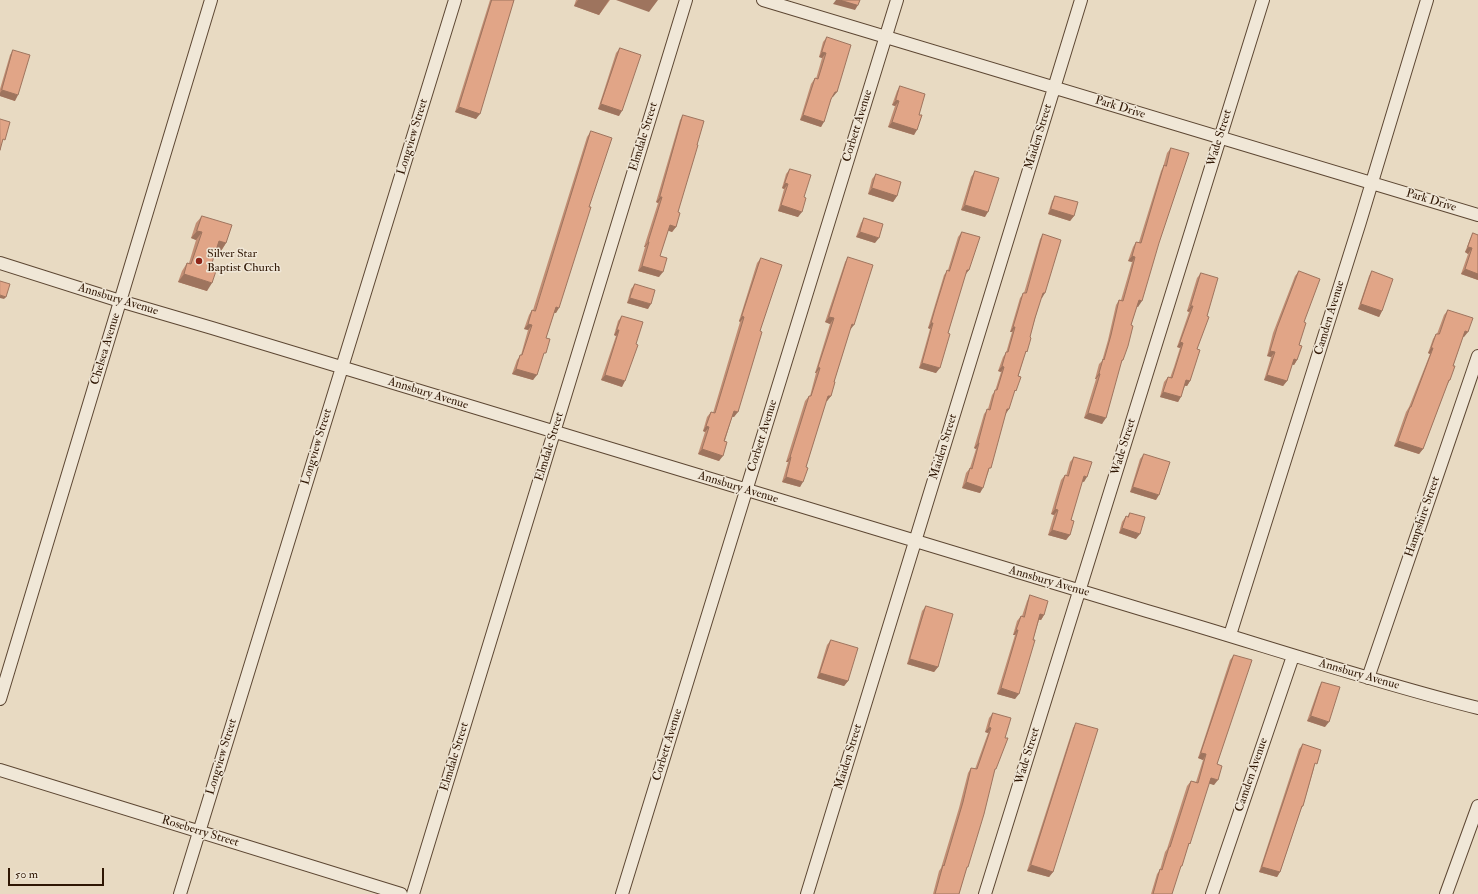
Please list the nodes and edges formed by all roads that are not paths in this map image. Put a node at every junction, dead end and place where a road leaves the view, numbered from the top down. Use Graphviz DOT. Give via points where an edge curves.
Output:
graph roads {
  1 [pos="212,0"];
  2 [pos="455,0"];
  3 [pos="686,0"];
  4 [pos="763,0"];
  5 [pos="897,0"];
  6 [pos="1081,0"];
  7 [pos="1262,0"];
  8 [pos="1427,0"];
  9 [pos="886,37"];
  10 [pos="1054,88"];
  11 [pos="1220,137"];
  12 [pos="1372,183"];
  13 [pos="1478,215"];
  14 [pos="0,263"];
  15 [pos="120,301"];
  16 [pos="1478,356"];
  17 [pos="342,368"];
  18 [pos="554,433"];
  19 [pos="746,491"];
  20 [pos="915,542"];
  21 [pos="1079,591"];
  22 [pos="1230,635"];
  23 [pos="1293,656"];
  24 [pos="1368,678"];
  25 [pos="0,699"];
  26 [pos="1478,708"];
  27 [pos="0,770"];
  28 [pos="1478,806"];
  29 [pos="199,832"];
  30 [pos="180,894"];
  31 [pos="401,894"];
  32 [pos="413,894"];
  33 [pos="622,894"];
  34 [pos="807,894"];
  35 [pos="985,894"];
  36 [pos="1212,894"];
  37 [pos="1446,894"];
  1 -- 15 [label="street, Chelsea Avenue"];
  2 -- 17 [label="street, Longview Street"];
  3 -- 18 [label="street, Elmdale Street"];
  4 -- 9 [label="street, Park Drive"];
  5 -- 9 [label="street, Corbett Avenue"];
  6 -- 10 [label="street, Maiden Street"];
  7 -- 11 [label="street, Wade Street"];
  8 -- 12 [label="street, Camden Avenue"];
  9 -- 10 [label="street, Park Drive"];
  9 -- 19 [label="street, Corbett Avenue"];
  10 -- 11 [label="street, Park Drive"];
  10 -- 20 [label="street, Maiden Street"];
  11 -- 12 [label="street, Park Drive"];
  11 -- 21 [label="street, Wade Street"];
  12 -- 13 [label="street, Park Drive"];
  12 -- 22 [label="street, Camden Avenue"];
  14 -- 15 [label="street, Annsbury Avenue"];
  15 -- 17 [label="street, Annsbury Avenue"];
  15 -- 25 [label="street, Chelsea Avenue"];
  16 -- 24 [label="street, Hampshire Street"];
  17 -- 18 [label="street, Annsbury Avenue"];
  17 -- 29 [label="street, Longview Street"];
  18 -- 19 [label="street, Annsbury Avenue"];
  18 -- 32 [label="street, Elmdale Street"];
  19 -- 20 [label="street, Annsbury Avenue"];
  19 -- 33 [label="street, Corbett Avenue"];
  20 -- 21 [label="street, Annsbury Avenue"];
  20 -- 34 [label="street, Maiden Street"];
  21 -- 22 [label="street, Annsbury Avenue"];
  21 -- 35 [label="street, Wade Street"];
  22 -- 23 [label="street, Annsbury Avenue"];
  23 -- 24 [label="street, Annsbury Avenue"];
  23 -- 36 [label="street, Camden Avenue"];
  24 -- 26 [label="street, Annsbury Avenue"];
  27 -- 29 [label="street, Roseberry Street"];
  28 -- 37 [label="street"];
  29 -- 30 [label="street, Longview Street"];
  29 -- 31 [label="street, Roseberry Street"];
}
